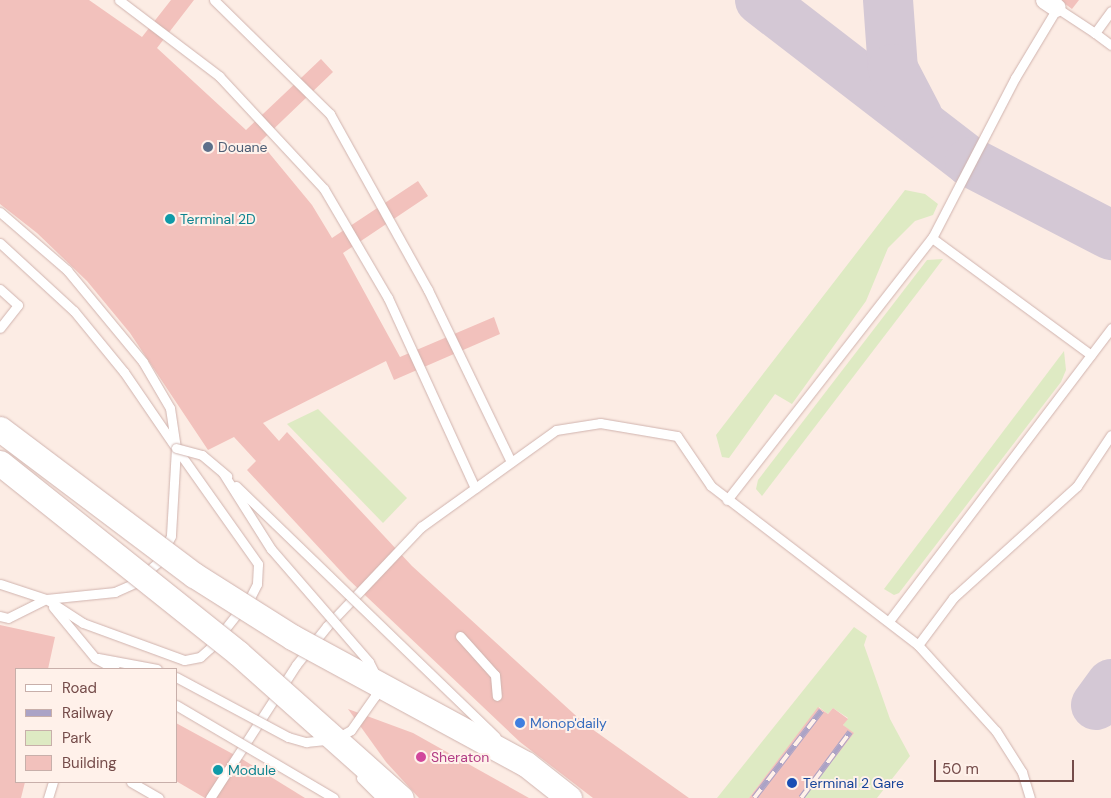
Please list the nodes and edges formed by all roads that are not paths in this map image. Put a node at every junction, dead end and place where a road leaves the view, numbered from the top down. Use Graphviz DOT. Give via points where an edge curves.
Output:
graph roads {
  1 [pos="119,0"];
  2 [pos="214,0"];
  3 [pos="1051,4"];
  4 [pos="1111,11"];
  5 [pos="1095,32"];
  6 [pos="1111,45"];
  7 [pos="0,212"];
  8 [pos="932,238"];
  9 [pos="0,243"];
  10 [pos="0,289"];
  11 [pos="0,328"];
  12 [pos="1111,328"];
  13 [pos="1091,355"];
  14 [pos="0,429"];
  15 [pos="1111,435"];
  16 [pos="176,448"];
  17 [pos="510,460"];
  18 [pos="0,463"];
  19 [pos="224,473"];
  20 [pos="475,488"];
  21 [pos="728,500"];
  22 [pos="0,584"];
  23 [pos="46,599"];
  24 [pos="0,616"];
  25 [pos="889,621"];
  26 [pos="460,636"];
  27 [pos="918,645"];
  28 [pos="95,658"];
  29 [pos="113,668"];
  30 [pos="154,668"];
  31 [pos="178,678"];
  32 [pos="497,696"];
  33 [pos="178,706"];
  34 [pos="301,710"];
  35 [pos="526,764"];
  36 [pos="53,783"];
  37 [pos="133,783"];
  38 [pos="48,798"];
  39 [pos="159,798"];
  40 [pos="210,798"];
  41 [pos="334,798"];
  42 [pos="380,798"];
  43 [pos="401,798"];
  44 [pos="569,798"];
  45 [pos="1030,798"];
  1 -- 20 [label="lane" via="219,76 324,189 388,298"];
  2 -- 17 [label="lane" via="330,114 428,290"];
  3 -- 5 [label="lane"];
  3 -- 8 [label="lane"];
  4 -- 5 [label="lane"];
  5 -- 6 [label="lane"];
  7 -- 16 [label="lane" via="67,270 143,362 170,408"];
  8 -- 13 [label="lane"];
  8 -- 21 [label="lane"];
  9 -- 16 [label="lane" via="74,311 124,372"];
  10 -- 11 [label="lane" via="18,305"];
  12 -- 13 [label="lane"];
  13 -- 25 [label="lane"];
  14 -- 35 [label="main road, bridge" via="194,575 292,637"];
  15 -- 27 [label="lane" via="1077,486 953,598"];
  16 -- 19 [label="lane, bridge" via="202,455"];
  16 -- 23 [label="lane, bridge" via="170,536 157,563 135,583 115,592"];
  16 -- 23 [label="lane, bridge" via="258,564 257,584 251,596 210,648 200,658 184,660 84,624"];
  17 -- 20 [label="lane"];
  17 -- 21 [label="lane" via="556,430 600,423 646,428 677,436 711,486"];
  18 -- 34 [label="main road, bridge" via="238,653"];
  19 -- 31 [label="lane, bridge" via="271,549 369,662 375,674 375,696 351,730 334,739 306,742 288,737"];
  19 -- 35 [label="lane, bridge" via="407,653"];
  20 -- 40 [label="lane" via="421,527 327,626 263,711"];
  21 -- 25 [label="lane"];
  22 -- 23 [label="lane"];
  23 -- 24 [label="lane" via="8,618"];
  23 -- 28 [label="lane"];
  25 -- 27 [label="lane"];
  26 -- 32 [label="lane" via="495,675"];
  27 -- 45 [label="lane" via="996,731 1022,772"];
  28 -- 29 [label="lane"];
  28 -- 30 [label="lane" via="132,661"];
  33 -- 41 [label="lane, bridge"];
  34 -- 42 [label="lane, bridge"];
  34 -- 43 [label="main road, bridge"];
  35 -- 44 [label="main road, bridge"];
  36 -- 38 [label="lane"];
  37 -- 39 [label="lane"];
}
